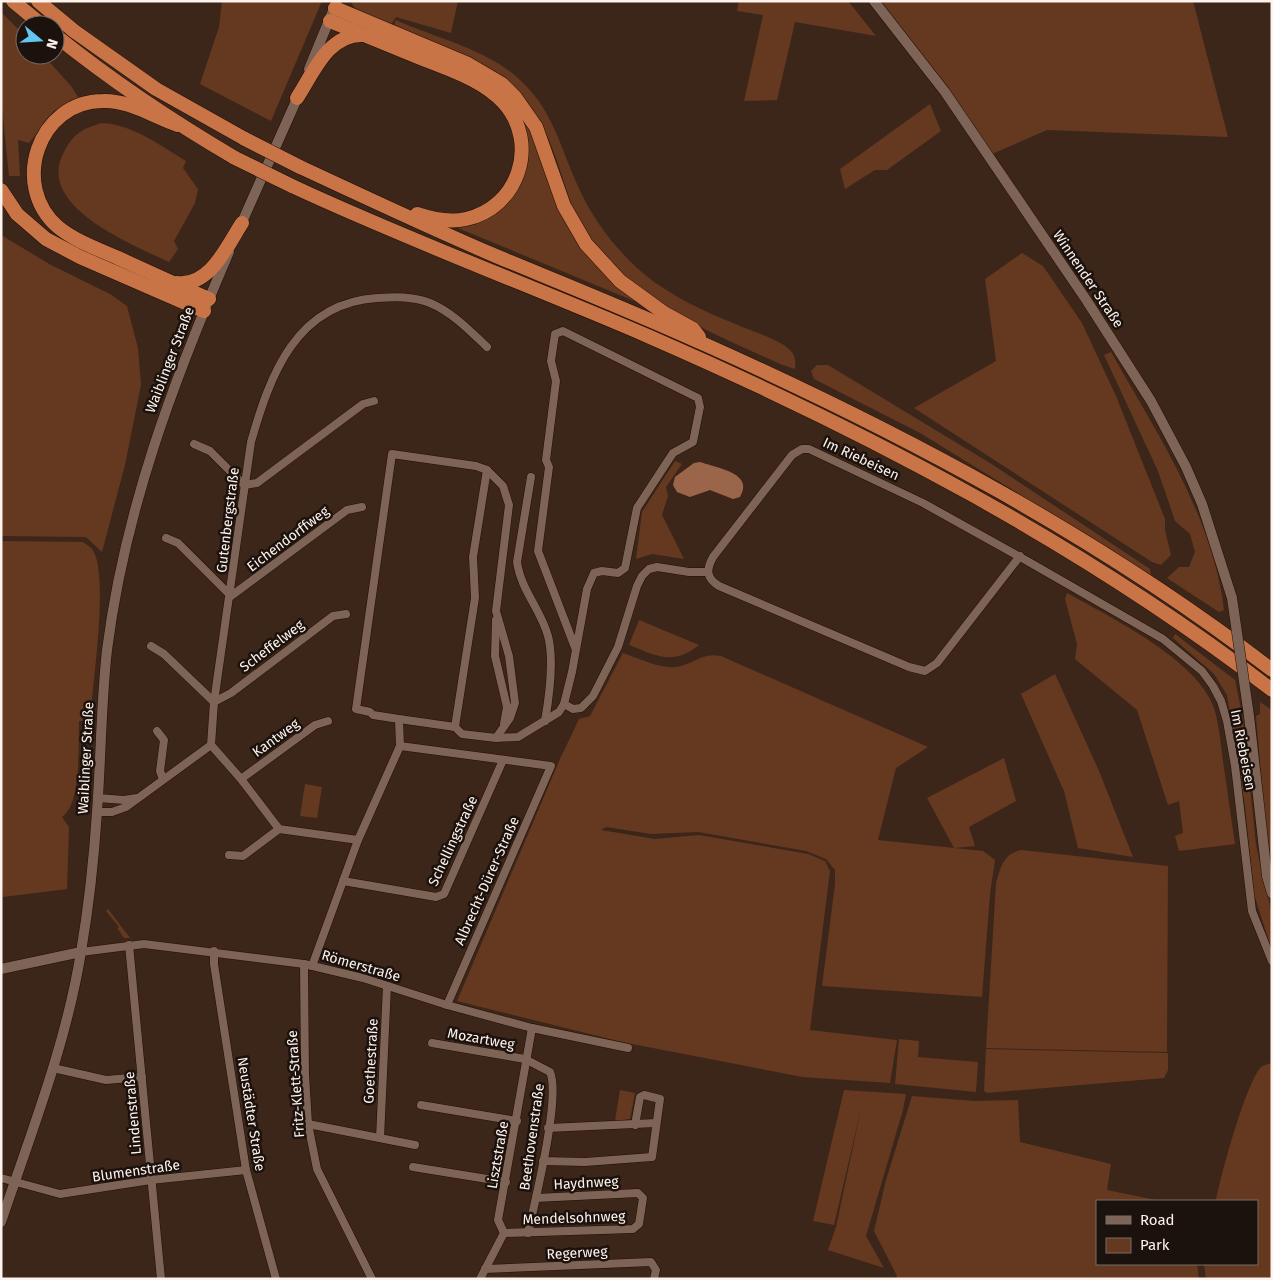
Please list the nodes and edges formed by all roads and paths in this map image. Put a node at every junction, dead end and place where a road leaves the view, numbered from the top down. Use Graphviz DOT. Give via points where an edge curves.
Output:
graph roads {
  1 [pos="13,1"];
  2 [pos="38,1"];
  3 [pos="874,1"];
  4 [pos="334,10"];
  5 [pos="30,15"];
  6 [pos="366,36"];
  7 [pos="65,44"];
  8 [pos="297,98"];
  9 [pos="178,125"];
  10 [pos="1,190"];
  11 [pos="390,208"];
  12 [pos="242,223"];
  13 [pos="171,282"];
  14 [pos="206,305"];
  15 [pos="703,344"];
  16 [pos="487,347"];
  17 [pos="374,401"];
  18 [pos="194,444"];
  19 [pos="487,470"];
  20 [pos="531,477"];
  21 [pos="244,485"];
  22 [pos="362,507"];
  23 [pos="166,538"];
  24 [pos="1020,556"];
  25 [pos="708,572"];
  26 [pos="231,596"];
  27 [pos="496,610"];
  28 [pos="346,614"];
  29 [pos="151,646"];
  30 [pos="576,650"];
  31 [pos="1272,670"];
  32 [pos="1272,690"];
  33 [pos="214,702"];
  34 [pos="564,704"];
  35 [pos="399,719"];
  36 [pos="328,721"];
  37 [pos="545,721"];
  38 [pos="455,727"];
  39 [pos="502,729"];
  40 [pos="157,731"];
  41 [pos="496,738"];
  42 [pos="211,745"];
  43 [pos="400,746"];
  44 [pos="503,760"];
  45 [pos="164,779"];
  46 [pos="241,779"];
  47 [pos="141,796"];
  48 [pos="98,798"];
  49 [pos="97,812"];
  50 [pos="279,829"];
  51 [pos="358,840"];
  52 [pos="228,855"];
  53 [pos="342,881"];
  54 [pos="1272,893"];
  55 [pos="128,945"];
  56 [pos="214,951"];
  57 [pos="81,952"];
  58 [pos="1272,961"];
  59 [pos="308,965"];
  60 [pos="1,969"];
  61 [pos="387,986"];
  62 [pos="446,1005"];
  63 [pos="532,1028"];
  64 [pos="432,1043"];
  65 [pos="628,1048"];
  66 [pos="525,1059"];
  67 [pos="53,1068"];
  68 [pos="142,1077"];
  69 [pos="421,1105"];
  70 [pos="517,1121"];
  71 [pos="656,1123"];
  72 [pos="308,1124"];
  73 [pos="635,1125"];
  74 [pos="548,1128"];
  75 [pos="380,1138"];
  76 [pos="415,1145"];
  77 [pos="543,1161"];
  78 [pos="413,1167"];
  79 [pos="246,1170"];
  80 [pos="1,1178"];
  81 [pos="151,1180"];
  82 [pos="15,1182"];
  83 [pos="506,1182"];
  84 [pos="638,1193"];
  85 [pos="536,1198"];
  86 [pos="1,1222"];
  87 [pos="504,1233"];
  88 [pos="528,1233"];
  89 [pos="485,1269"];
  90 [pos="161,1279"];
  91 [pos="276,1279"];
  92 [pos="372,1279"];
  93 [pos="480,1279"];
  94 [pos="654,1279"];
  1 -- 5 [label="highway"];
  2 -- 11 [label="highway, bridge" via="74,31 156,89 245,140"];
  3 -- 54 [label="street, Winnender Straße, bridge" via="945,92 1134,373 1186,468 1202,504 1232,598 1243,659 1267,876"];
  4 -- 6 [label="highway"];
  4 -- 8 [label="street, Waiblinger Straße"];
  4 -- 15 [label="highway" via="468,64 502,84 515,96 536,127 564,206 586,244 620,280 664,313 693,329"];
  6 -- 8 [label="highway" via="345,38 332,45"];
  6 -- 11 [label="highway" via="484,86 511,113 519,130 522,148 522,160 514,183 507,195 487,211 464,220 449,221"];
  7 -- 9 [label="highway"];
  8 -- 12 [label="street, Waiblinger Straße"];
  9 -- 13 [label="highway" via="118,103 88,103 61,115 50,126 42,138 34,164 37,194 48,217 58,227 88,245"];
  9 -- 32 [label="highway, bridge" via="292,186 648,336 877,445 1005,514 1098,571"];
  10 -- 14 [label="highway" via="17,214 46,239 80,257"];
  11 -- 15 [label="highway"];
  12 -- 13 [label="highway" via="204,276 191,282"];
  12 -- 14 [label="street, Waiblinger Straße"];
  13 -- 14 [label="highway"];
  14 -- 48 [label="street, Waiblinger Straße" via="162,417 125,547 107,651"];
  15 -- 31 [label="highway" via="884,430 996,491 1147,583"];
  16 -- 21 [label="street, Gutenbergstraße" via="459,321 418,300 399,297 368,299 328,310 304,329 284,358 258,419"];
  17 -- 21 [label="street" via="363,404 257,483"];
  18 -- 21 [label="street" via="210,451"];
  19 -- 27 [label="street" via="502,486 509,505"];
  19 -- 35 [label="street" via="392,454 356,709"];
  19 -- 38 [label="street" via="473,558 475,598"];
  20 -- 37 [label="street" via="517,562 519,576 548,635 550,663"];
  21 -- 26 [label="street, Gutenbergstraße"];
  22 -- 26 [label="street, Eichendorffweg" via="347,510"];
  23 -- 26 [label="street" via="178,543"];
  24 -- 25 [label="street" via="937,663 925,671 727,590 713,582"];
  24 -- 25 [label="street, Im Riebeisen" via="924,503 818,452 802,449 792,455 713,557"];
  24 -- 58 [label="street, Im Riebeisen" via="1163,640 1202,671 1213,686 1227,721 1240,800 1252,911"];
  25 -- 34 [label="street" via="649,569 642,576 618,647 593,696 581,708 574,709"];
  26 -- 33 [label="street, Gutenbergstraße"];
  27 -- 39 [label="street" via="495,656 507,707"];
  27 -- 39 [label="street" via="509,656 515,703"];
  28 -- 33 [label="street, Scheffelweg" via="333,616 231,693"];
  29 -- 33 [label="street" via="164,654"];
  30 -- 30 [label="street" via="538,551 556,381 551,361 556,334 563,331 690,394 700,402 693,442 673,453 637,508 625,568 618,573 594,573 587,589"];
  30 -- 34 [label="street"];
  33 -- 42 [label="street, Gutenbergstraße"];
  34 -- 37 [label="street" via="559,712"];
  35 -- 38 [label="street"];
  35 -- 43 [label="street"];
  36 -- 46 [label="street, Kantweg" via="315,725"];
  37 -- 41 [label="street" via="518,737"];
  38 -- 41 [label="street" via="462,734"];
  39 -- 41 [label="street"];
  40 -- 45 [label="street" via="164,740 160,772"];
  42 -- 45 [label="street"];
  42 -- 46 [label="street"];
  43 -- 44 [label="street"];
  43 -- 51 [label="street, Fritz-Klett-Straße"];
  44 -- 53 [label="street, Schellingstraße" via="444,894 436,897"];
  44 -- 62 [label="street, Albrecht-Dürer-Straße" via="551,766"];
  45 -- 47 [label="street"];
  46 -- 50 [label="street"];
  47 -- 48 [label="street" via="124,800"];
  47 -- 49 [label="street" via="119,811"];
  48 -- 49 [label="street, Waiblinger Straße"];
  49 -- 57 [label="street, Waiblinger Straße"];
  50 -- 51 [label="street"];
  50 -- 52 [label="street" via="243,856"];
  51 -- 53 [label="street, Fritz-Klett-Straße"];
  53 -- 59 [label="street, Fritz-Klett-Straße"];
  55 -- 56 [label="street, Römerstraße"];
  55 -- 57 [label="street, Römerstraße"];
  55 -- 68 [label="street, Lindenstraße"];
  56 -- 59 [label="street, Römerstraße"];
  56 -- 79 [label="street, Neustädter Straße"];
  57 -- 60 [label="street"];
  57 -- 67 [label="street, Waiblinger Straße"];
  59 -- 61 [label="street, Römerstraße"];
  59 -- 72 [label="street, Fritz-Klett-Straße" via="305,1074"];
  61 -- 62 [label="street, Römerstraße"];
  61 -- 75 [label="street, Goethestraße"];
  62 -- 63 [label="street, Römerstraße"];
  63 -- 65 [label="street, Römerstraße"];
  63 -- 66 [label="street, Lisztstraße"];
  64 -- 66 [label="street, Mozartweg"];
  66 -- 70 [label="street, Lisztstraße"];
  66 -- 74 [label="street, Beethovenstraße" via="550,1072 554,1081"];
  67 -- 68 [label="street" via="106,1080"];
  67 -- 82 [label="street, Waiblinger Straße"];
  68 -- 81 [label="street, Lindenstraße"];
  69 -- 70 [label="street"];
  70 -- 83 [label="street, Lisztstraße"];
  71 -- 73 [label="street"];
  71 -- 73 [label="street" via="661,1102 644,1095 638,1102"];
  71 -- 77 [label="street" via="652,1157 585,1162"];
  72 -- 75 [label="street"];
  72 -- 92 [label="street, Fritz-Klett-Straße" via="318,1169"];
  73 -- 74 [label="street"];
  74 -- 77 [label="street, Beethovenstraße"];
  75 -- 76 [label="street"];
  77 -- 85 [label="street, Beethovenstraße"];
  78 -- 83 [label="street"];
  79 -- 81 [label="street, Blumenstraße"];
  79 -- 91 [label="street, Neustädter Straße"];
  80 -- 82 [label="street, Blumenstraße"];
  81 -- 82 [label="street, Blumenstraße" via="60,1194"];
  81 -- 90 [label="street, Lindenstraße"];
  82 -- 86 [label="street, Waiblinger Straße"];
  83 -- 87 [label="street, Lisztstraße" via="498,1220"];
  84 -- 85 [label="street, Haydnweg"];
  84 -- 88 [label="street, Mendelsohnweg" via="643,1198 639,1224 633,1229"];
  85 -- 88 [label="street, Beethovenstraße"];
  87 -- 88 [label="street, Mendelsohnweg"];
  87 -- 89 [label="street"];
  89 -- 93 [label="street"];
  89 -- 94 [label="street, Regerweg" via="651,1262 656,1270"];
}
